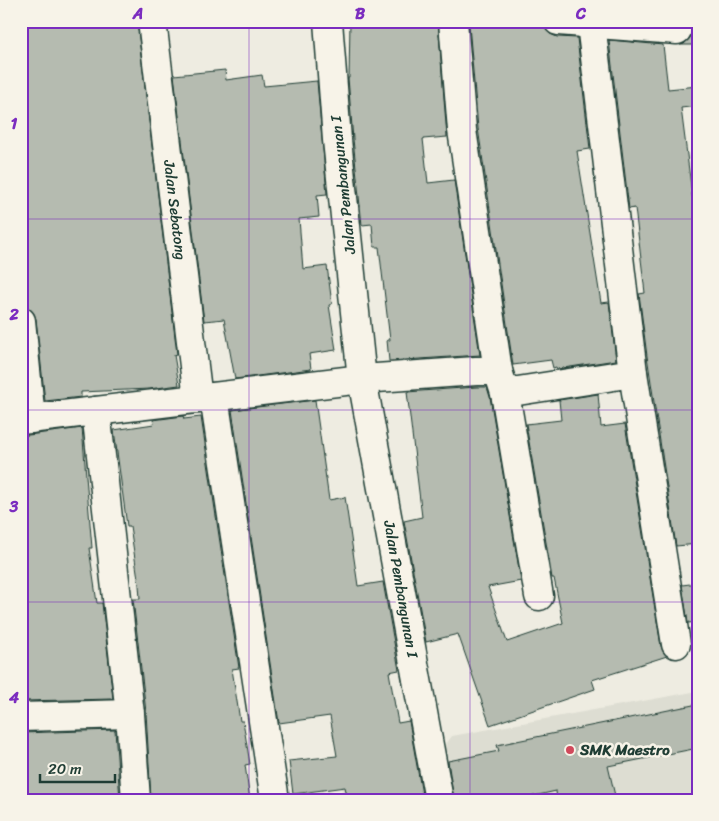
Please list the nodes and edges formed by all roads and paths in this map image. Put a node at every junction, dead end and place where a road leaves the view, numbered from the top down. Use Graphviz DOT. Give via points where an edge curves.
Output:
graph roads {
  1 [pos="152,21"];
  2 [pos="328,21"];
  3 [pos="453,21"];
  4 [pos="558,21"];
  5 [pos="591,24"];
  6 [pos="677,30"];
  7 [pos="21,321"];
  8 [pos="633,373"];
  9 [pos="362,379"];
  10 [pos="502,382"];
  11 [pos="206,398"];
  12 [pos="96,411"];
  13 [pos="26,419"];
  14 [pos="539,596"];
  15 [pos="676,644"];
  16 [pos="130,714"];
  17 [pos="21,717"];
  18 [pos="136,800"];
  19 [pos="275,800"];
  20 [pos="439,800"];
  1 -- 11 [label="street, Jalan Sebatong"];
  2 -- 9 [label="street, Jalan Pembangunan I"];
  3 -- 10 [label="street" via="462,130"];
  4 -- 5 [label="street"];
  5 -- 6 [label="street"];
  5 -- 8 [label="street"];
  7 -- 13 [label="street"];
  8 -- 10 [label="street"];
  8 -- 15 [label="street"];
  9 -- 10 [label="street" via="476,371"];
  9 -- 11 [label="street"];
  9 -- 20 [label="street, Jalan Pembangunan I"];
  10 -- 14 [label="street"];
  11 -- 12 [label="street"];
  11 -- 19 [label="street, Jalan Sebatong"];
  12 -- 13 [label="street"];
  12 -- 16 [label="street"];
  16 -- 17 [label="street"];
  16 -- 18 [label="street"];
}
